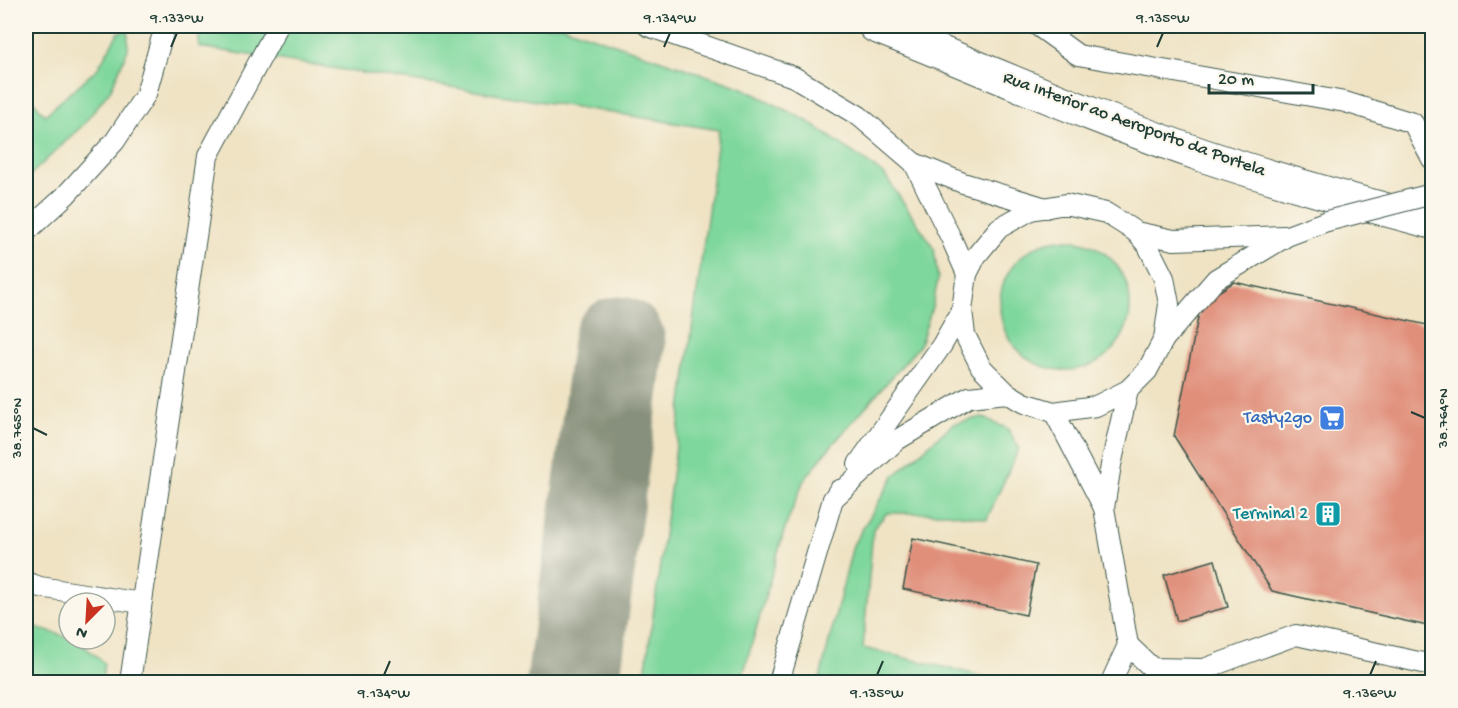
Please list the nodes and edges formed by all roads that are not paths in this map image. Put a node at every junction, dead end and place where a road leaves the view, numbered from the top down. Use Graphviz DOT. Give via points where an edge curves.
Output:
graph roads {
  1 [pos="165,26"];
  2 [pos="278,26"];
  3 [pos="648,26"];
  4 [pos="875,26"];
  5 [pos="1038,26"];
  6 [pos="1432,159"];
  7 [pos="914,163"];
  8 [pos="1432,194"];
  9 [pos="1046,208"];
  10 [pos="1432,222"];
  11 [pos="26,232"];
  12 [pos="1136,232"];
  13 [pos="1287,236"];
  14 [pos="967,274"];
  15 [pos="962,310"];
  16 [pos="1164,339"];
  17 [pos="1128,390"];
  18 [pos="1007,393"];
  19 [pos="1054,412"];
  20 [pos="833,499"];
  21 [pos="1104,508"];
  22 [pos="26,582"];
  23 [pos="141,603"];
  24 [pos="1128,645"];
  25 [pos="1432,664"];
  26 [pos="130,682"];
  27 [pos="780,682"];
  28 [pos="1111,682"];
  1 -- 11 [label="lane" via="146,94 116,141"];
  2 -- 23 [label="lane" via="208,156"];
  3 -- 7 [label="lane" via="794,77 859,116"];
  4 -- 10 [label="street, Rua Interior ao Aeroporto da Portela" via="1205,156"];
  5 -- 6 [label="lane" via="1077,55 1345,102 1413,123"];
  7 -- 9 [label="lane" via="963,183"];
  7 -- 14 [label="lane"];
  8 -- 13 [label="lane, bridge" via="1327,220"];
  9 -- 12 [label="lane" via="1066,204 1106,213"];
  9 -- 14 [label="lane" via="1031,210 999,228 976,255"];
  12 -- 13 [label="lane" via="1174,240"];
  12 -- 16 [label="lane" via="1164,278 1169,304"];
  13 -- 16 [label="lane" via="1216,279"];
  14 -- 15 [label="lane"];
  15 -- 18 [label="lane" via="965,335 981,368"];
  15 -- 20 [label="lane" via="942,345"];
  16 -- 17 [label="lane" via="1147,371"];
  17 -- 19 [label="lane" via="1096,406"];
  17 -- 21 [label="lane"];
  18 -- 19 [label="lane"];
  18 -- 20 [label="lane" via="969,397 897,440"];
  19 -- 21 [label="lane"];
  20 -- 27 [label="lane"];
  21 -- 24 [label="lane"];
  22 -- 23 [label="lane"];
  23 -- 26 [label="lane"];
  24 -- 25 [label="lane" via="1152,668 1204,669 1296,635"];
  24 -- 28 [label="lane"];
}
